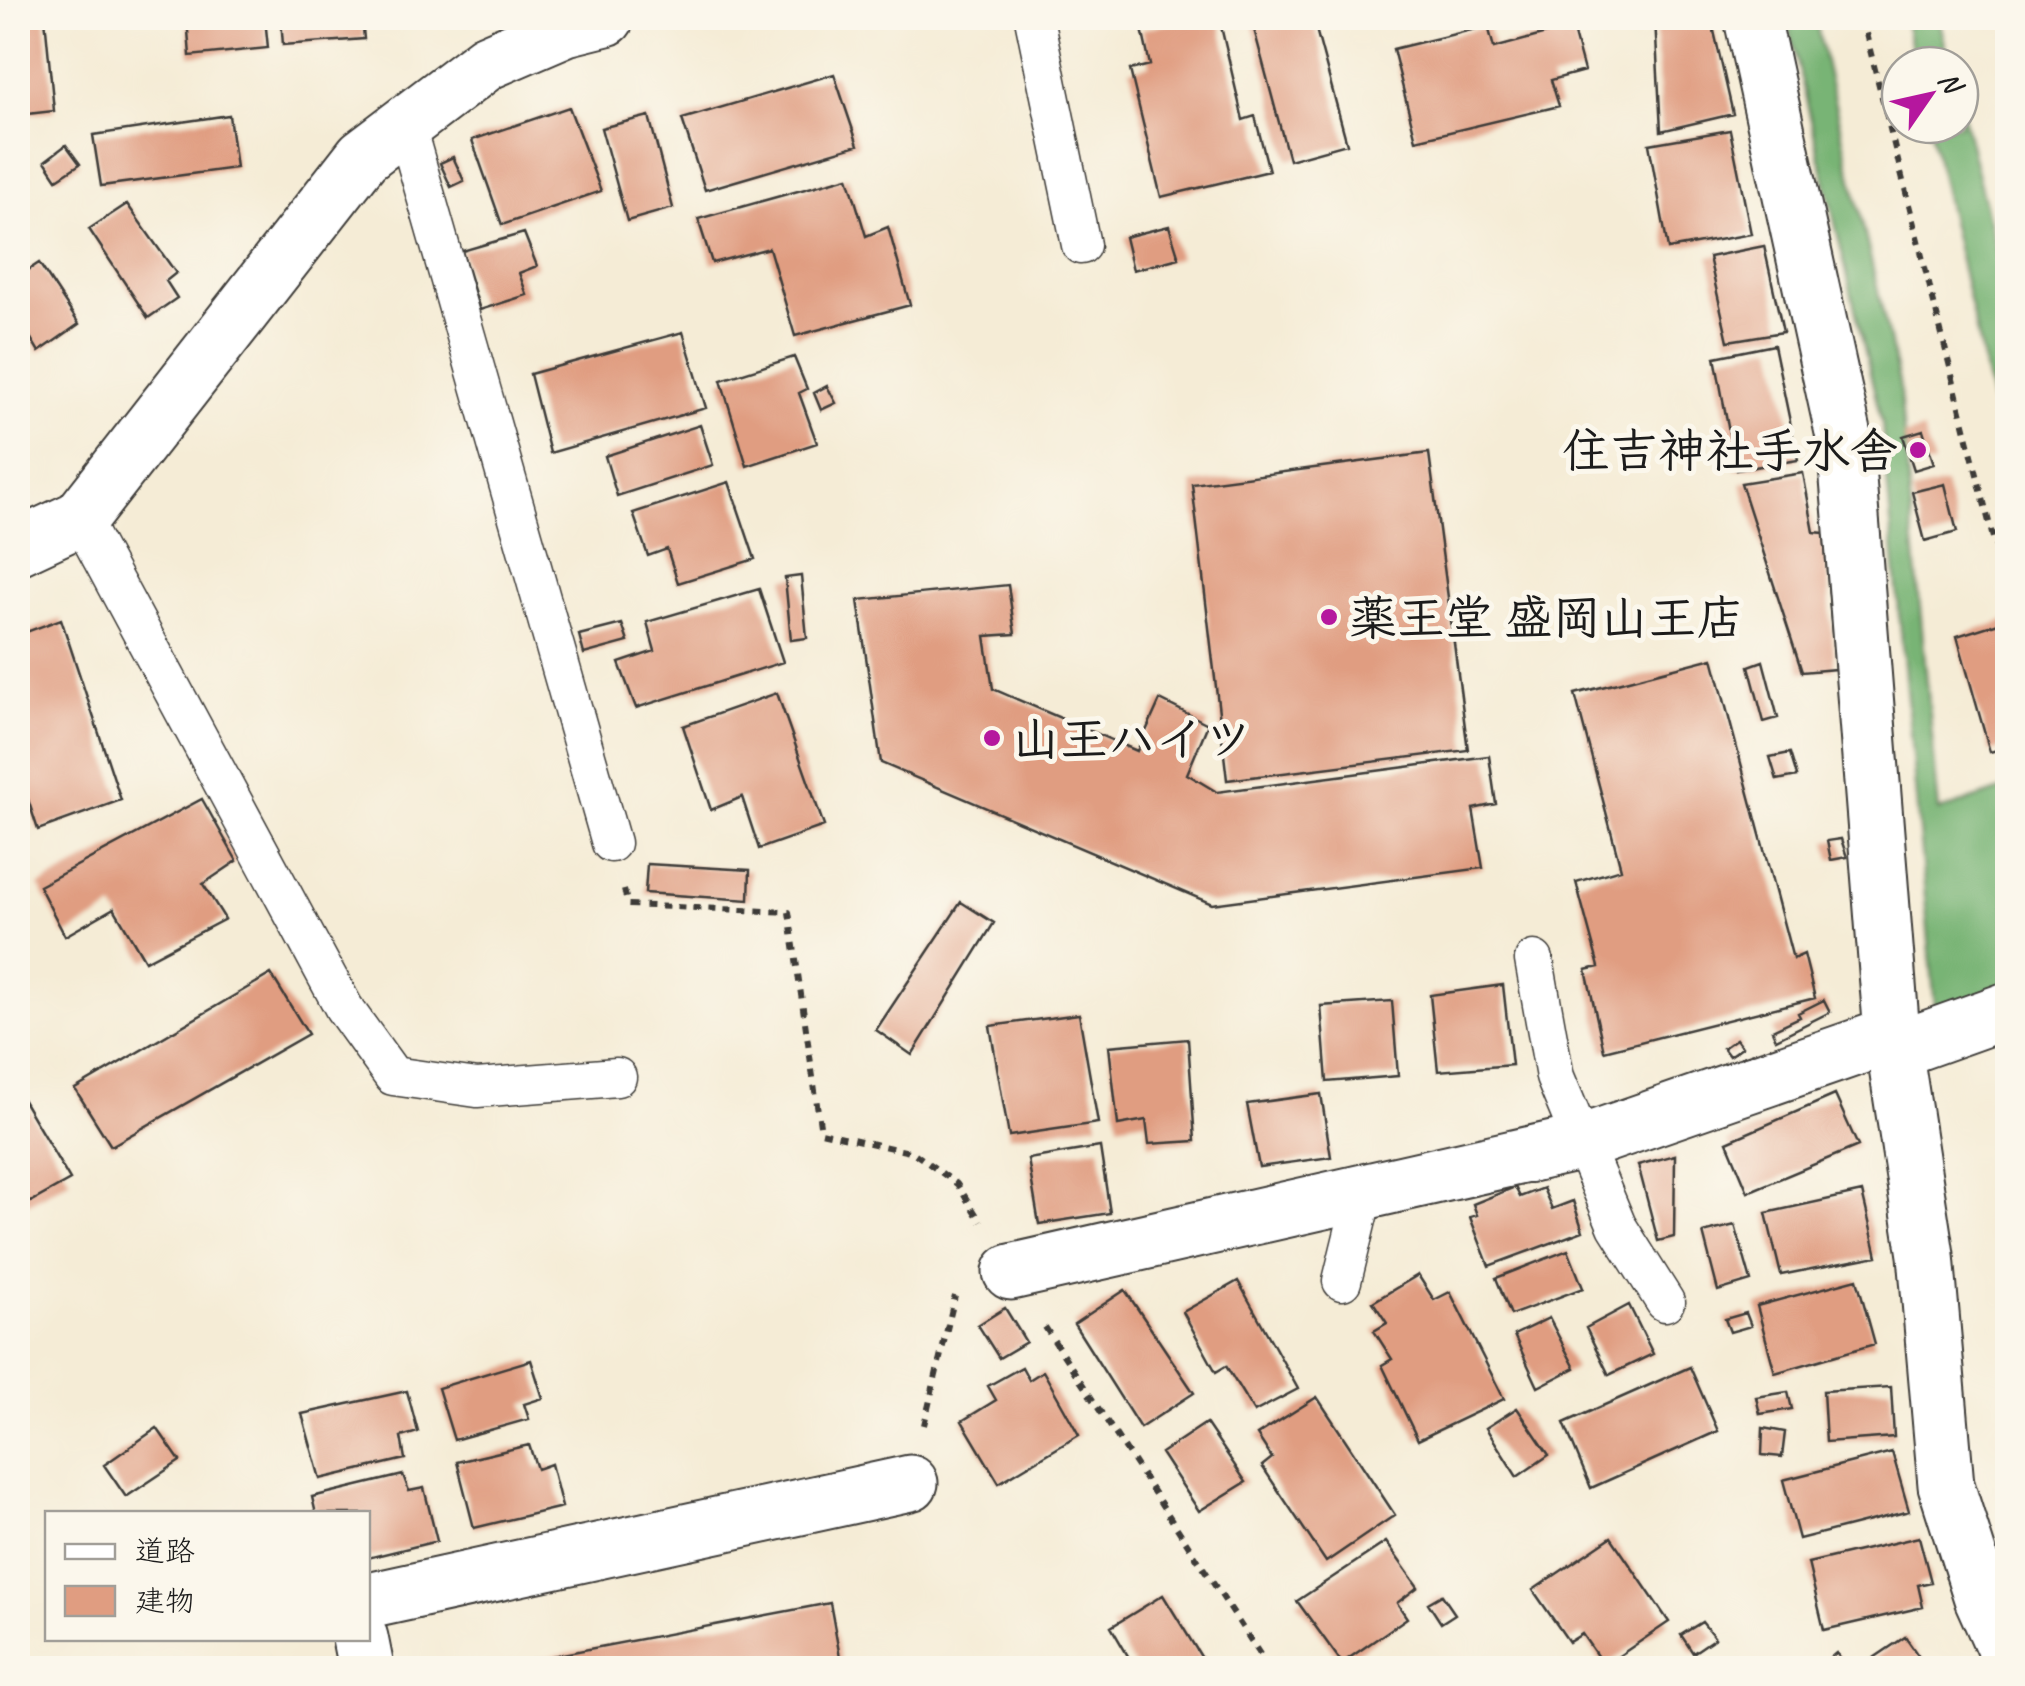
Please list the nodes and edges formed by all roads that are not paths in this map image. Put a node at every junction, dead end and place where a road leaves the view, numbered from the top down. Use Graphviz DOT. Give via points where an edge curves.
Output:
graph roads {
  1 [pos="606,18"];
  2 [pos="1034,18"];
  3 [pos="1752,18"];
  4 [pos="405,123"];
  5 [pos="1081,245"];
  6 [pos="80,518"];
  7 [pos="18,547"];
  8 [pos="610,843"];
  9 [pos="1534,960"];
  10 [pos="2008,1010"];
  11 [pos="1894,1042"];
  12 [pos="617,1077"];
  13 [pos="1584,1142"];
  14 [pos="1364,1191"];
  15 [pos="1011,1272"];
  16 [pos="1342,1281"];
  17 [pos="1665,1302"];
  18 [pos="910,1484"];
  19 [pos="1995,1596"];
  20 [pos="370,1601"];
  21 [pos="361,1641"];
  22 [pos="2008,1656"];
  23 [pos="366,1668"];
  1 -- 4 [label="street" via="486,62"];
  2 -- 5 [label="lane"];
  3 -- 11 [label="street" via="1844,441"];
  4 -- 6 [label="street" via="363,156"];
  4 -- 8 [label="lane"];
  6 -- 7 [label="street"];
  6 -- 12 [label="lane" via="344,1008 393,1076 477,1088"];
  9 -- 13 [label="lane" via="1555,1078"];
  10 -- 11 [label="street"];
  11 -- 13 [label="street"];
  11 -- 19 [label="street" via="1926,1256 1946,1485"];
  13 -- 14 [label="street"];
  13 -- 17 [label="lane" via="1617,1226"];
  14 -- 15 [label="street"];
  14 -- 16 [label="lane"];
  18 -- 20 [label="street"];
  19 -- 22 [label="street"];
  21 -- 23 [label="street"];
}
